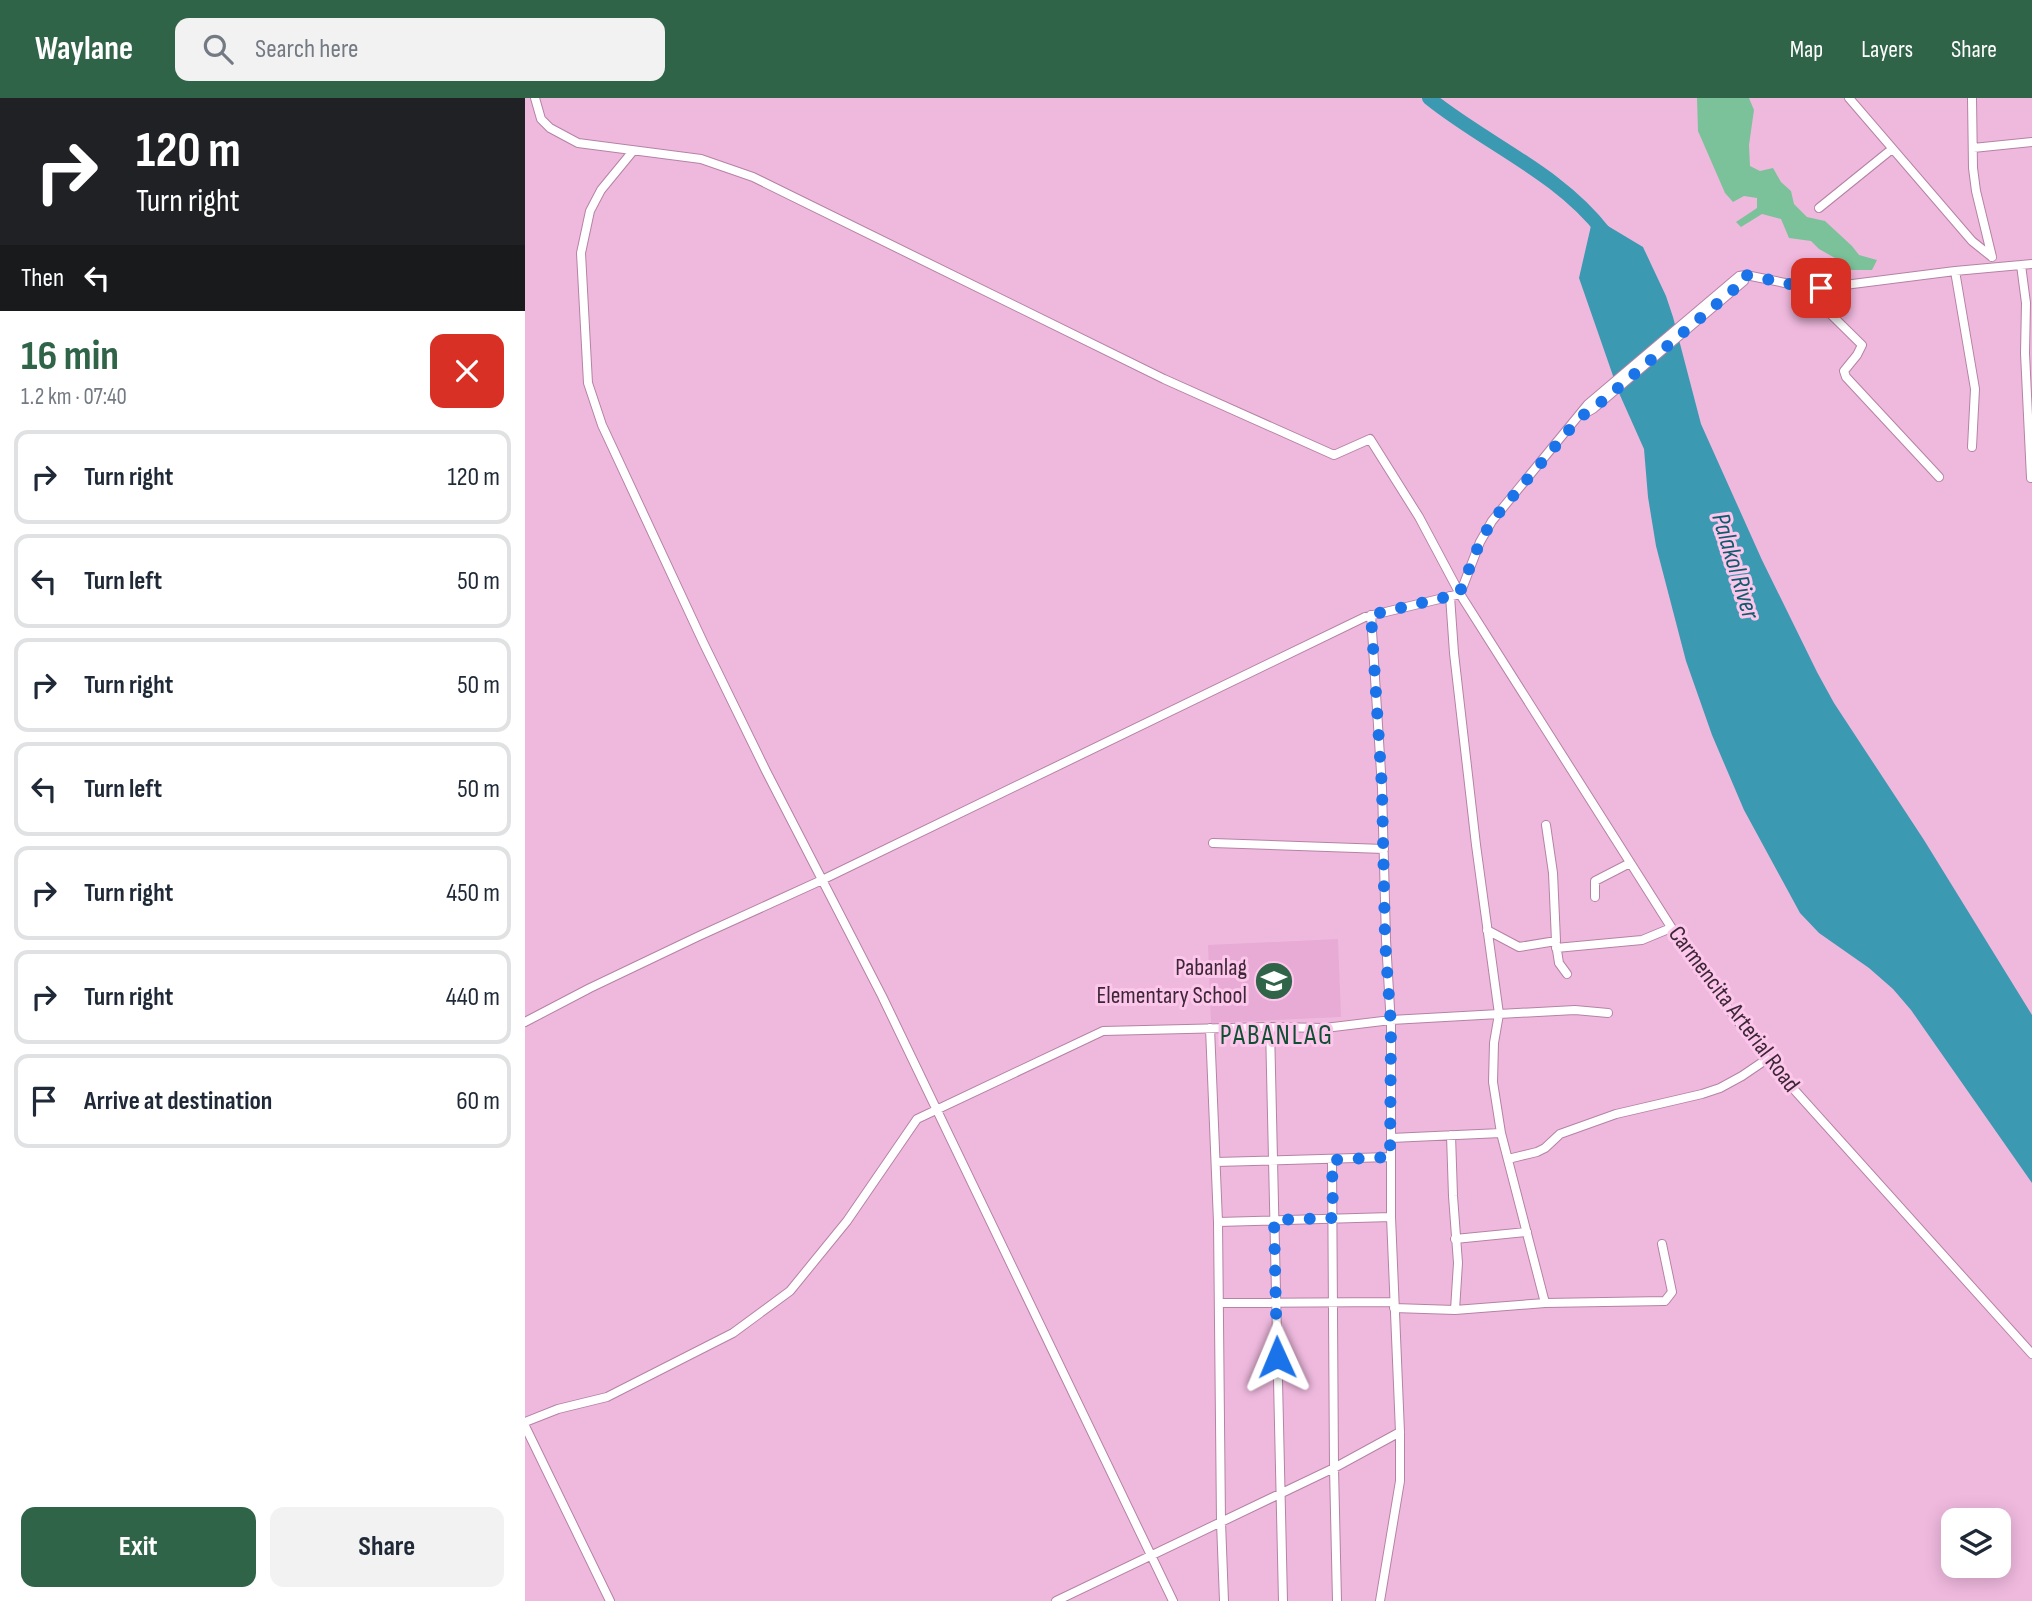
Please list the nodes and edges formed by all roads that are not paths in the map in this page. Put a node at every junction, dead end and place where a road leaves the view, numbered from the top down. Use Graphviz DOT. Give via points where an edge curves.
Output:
graph roads {
  1 [pos="535,98"];
  2 [pos="1849,98"];
  3 [pos="1972,98"];
  4 [pos="2032,142"];
  5 [pos="1973,148"];
  6 [pos="1892,149"];
  7 [pos="633,151"];
  8 [pos="1819,208"];
  9 [pos="1992,257"];
  10 [pos="2032,264"];
  11 [pos="2021,265"];
  12 [pos="1998,268"];
  13 [pos="1955,271"];
  14 [pos="1802,286"];
  15 [pos="1972,447"];
  16 [pos="1940,477"];
  17 [pos="2031,478"];
  18 [pos="1455,595"];
  19 [pos="1371,615"];
  20 [pos="1546,825"];
  21 [pos="1213,843"];
  22 [pos="1384,849"];
  23 [pos="1630,863"];
  24 [pos="822,880"];
  25 [pos="1595,897"];
  26 [pos="1671,928"];
  27 [pos="1487,930"];
  28 [pos="1556,945"];
  29 [pos="1567,974"];
  30 [pos="1608,1013"];
  31 [pos="1499,1014"];
  32 [pos="1391,1020"];
  33 [pos="525,1022"];
  34 [pos="1270,1027"];
  35 [pos="1210,1028"];
  36 [pos="1767,1059"];
  37 [pos="937,1111"];
  38 [pos="1501,1133"];
  39 [pos="1451,1135"];
  40 [pos="1391,1138"];
  41 [pos="1390,1157"];
  42 [pos="1508,1159"];
  43 [pos="1332,1160"];
  44 [pos="1273,1161"];
  45 [pos="1216,1162"];
  46 [pos="1391,1217"];
  47 [pos="1333,1218"];
  48 [pos="1274,1220"];
  49 [pos="1218,1222"];
  50 [pos="1527,1232"];
  51 [pos="1455,1239"];
  52 [pos="1662,1244"];
  53 [pos="1276,1302"];
  54 [pos="1219,1303"];
  55 [pos="1545,1303"];
  56 [pos="1333,1304"];
  57 [pos="1394,1305"];
  58 [pos="1455,1310"];
  59 [pos="2032,1354"];
  60 [pos="525,1424"];
  61 [pos="1400,1432"];
  62 [pos="1334,1468"];
  63 [pos="1280,1494"];
  64 [pos="1221,1521"];
  65 [pos="1151,1554"];
  66 [pos="610,1601"];
  67 [pos="1056,1601"];
  68 [pos="1173,1601"];
  69 [pos="1224,1601"];
  70 [pos="1283,1601"];
  71 [pos="1337,1601"];
  72 [pos="1380,1601"];
  1 -- 7 [label="street" via="541,119 550,128 578,143"];
  2 -- 6 [label="street"];
  3 -- 5 [label="street"];
  4 -- 5 [label="street"];
  5 -- 9 [label="street" via="1976,191"];
  6 -- 8 [label="street"];
  6 -- 9 [label="street" via="1972,241"];
  7 -- 18 [label="street, Carmencita Arterial Road" via="701,159 753,177 1164,379 1334,455 1370,439 1419,517"];
  7 -- 24 [label="street" via="590,211 581,253 588,383 626,481"];
  9 -- 12 [label="street"];
  10 -- 11 [label="street"];
  11 -- 12 [label="street"];
  11 -- 17 [label="street"];
  12 -- 13 [label="street"];
  13 -- 14 [label="street" via="1821,288"];
  13 -- 15 [label="street" via="1975,389"];
  14 -- 16 [label="street" via="1862,345 1844,371 1846,377"];
  14 -- 18 [label="street" via="1743,278 1590,407 1492,521"];
  18 -- 19 [label="street"];
  18 -- 23 [label="street, Carmencita Arterial Road"];
  18 -- 27 [label="street" via="1454,653"];
  19 -- 22 [label="street"];
  19 -- 24 [label="street"];
  20 -- 28 [label="street"];
  21 -- 22 [label="street"];
  22 -- 32 [label="street"];
  23 -- 25 [label="street" via="1595,881"];
  23 -- 26 [label="street, Carmencita Arterial Road"];
  24 -- 33 [label="street"];
  24 -- 37 [label="street"];
  26 -- 28 [label="street" via="1642,940"];
  26 -- 36 [label="street, Carmencita Arterial Road"];
  27 -- 28 [label="street" via="1519,947"];
  27 -- 31 [label="street"];
  28 -- 29 [label="street" via="1559,963"];
  30 -- 31 [label="street"];
  31 -- 32 [label="street"];
  31 -- 38 [label="street" via="1493,1082"];
  32 -- 34 [label="street" via="1325,1028"];
  32 -- 40 [label="street"];
  34 -- 35 [label="street"];
  34 -- 44 [label="street"];
  35 -- 37 [label="street" via="1103,1031"];
  35 -- 45 [label="street"];
  36 -- 42 [label="street" via="1720,1088 1616,1114 1560,1134 1537,1152"];
  36 -- 59 [label="street, Carmencita Arterial Road"];
  37 -- 60 [label="street" via="918,1119 847,1221 790,1291 733,1334 607,1397 558,1409"];
  37 -- 65 [label="street"];
  38 -- 39 [label="street"];
  38 -- 42 [label="street"];
  39 -- 40 [label="street"];
  39 -- 51 [label="street"];
  40 -- 41 [label="street"];
  41 -- 43 [label="street"];
  41 -- 46 [label="street"];
  42 -- 50 [label="street"];
  43 -- 44 [label="street"];
  43 -- 47 [label="street"];
  44 -- 45 [label="street"];
  44 -- 48 [label="street"];
  45 -- 49 [label="street"];
  46 -- 47 [label="street"];
  46 -- 57 [label="street"];
  47 -- 48 [label="street"];
  47 -- 56 [label="street"];
  48 -- 49 [label="street"];
  48 -- 53 [label="street"];
  49 -- 54 [label="street"];
  50 -- 51 [label="street"];
  50 -- 55 [label="street"];
  51 -- 58 [label="street"];
  52 -- 55 [label="street" via="1672,1292 1665,1301"];
  53 -- 54 [label="street"];
  53 -- 56 [label="street"];
  53 -- 63 [label="street"];
  54 -- 64 [label="street"];
  55 -- 58 [label="street"];
  56 -- 57 [label="street"];
  56 -- 62 [label="street"];
  57 -- 58 [label="street"];
  57 -- 61 [label="street"];
  60 -- 66 [label="street"];
  61 -- 62 [label="street"];
  61 -- 72 [label="street" via="1400,1481"];
  62 -- 63 [label="street"];
  62 -- 71 [label="street"];
  63 -- 64 [label="street"];
  63 -- 70 [label="street"];
  64 -- 65 [label="street"];
  64 -- 69 [label="street"];
  65 -- 67 [label="street"];
  65 -- 68 [label="street"];
}
